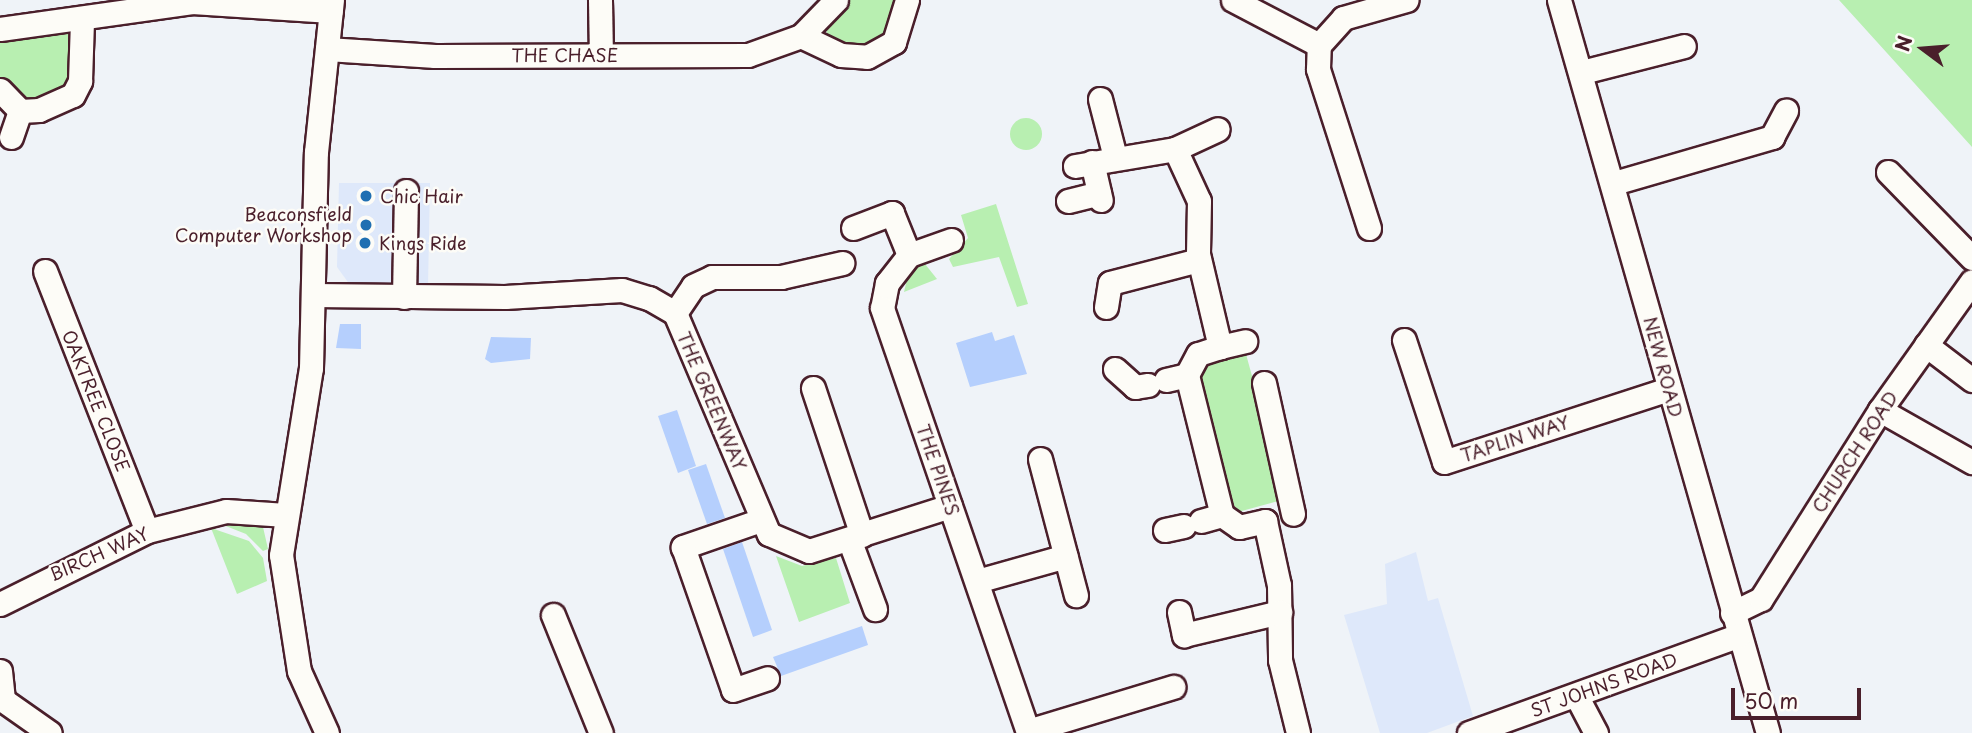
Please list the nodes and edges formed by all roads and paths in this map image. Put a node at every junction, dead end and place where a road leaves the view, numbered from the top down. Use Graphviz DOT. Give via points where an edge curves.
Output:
graph roads {
  1 [pos="600,0"];
  2 [pos="836,0"];
  3 [pos="907,0"];
  4 [pos="1233,0"];
  5 [pos="1406,0"];
  6 [pos="1559,0"];
  7 [pos="331,6"];
  8 [pos="82,20"];
  9 [pos="0,29"];
  10 [pos="801,36"];
  11 [pos="1319,45"];
  12 [pos="1684,46"];
  13 [pos="327,49"];
  14 [pos="601,55"];
  15 [pos="1582,72"];
  16 [pos="0,90"];
  17 [pos="1100,99"];
  18 [pos="20,111"];
  19 [pos="1786,111"];
  20 [pos="1218,129"];
  21 [pos="11,137"];
  22 [pos="1175,149"];
  23 [pos="1115,156"];
  24 [pos="1888,172"];
  25 [pos="1614,183"];
  26 [pos="406,191"];
  27 [pos="1068,201"];
  28 [pos="853,228"];
  29 [pos="1368,228"];
  30 [pos="951,240"];
  31 [pos="909,255"];
  32 [pos="1972,258"];
  33 [pos="1199,260"];
  34 [pos="842,263"];
  35 [pos="45,271"];
  36 [pos="1972,281"];
  37 [pos="313,295"];
  38 [pos="404,297"];
  39 [pos="1106,307"];
  40 [pos="675,313"];
  41 [pos="1404,340"];
  42 [pos="1245,341"];
  43 [pos="1926,345"];
  44 [pos="1220,347"];
  45 [pos="1115,369"];
  46 [pos="1167,380"];
  47 [pos="1972,380"];
  48 [pos="1264,383"];
  49 [pos="813,388"];
  50 [pos="1669,389"];
  51 [pos="1880,410"];
  52 [pos="1040,459"];
  53 [pos="1972,462"];
  54 [pos="950,506"];
  55 [pos="286,515"];
  56 [pos="761,520"];
  57 [pos="1265,521"];
  58 [pos="147,531"];
  59 [pos="855,537"];
  60 [pos="1066,556"];
  61 [pos="977,581"];
  62 [pos="1076,595"];
  63 [pos="0,604"];
  64 [pos="875,609"];
  65 [pos="1179,612"];
  66 [pos="1280,612"];
  67 [pos="1732,613"];
  68 [pos="553,615"];
  69 [pos="1739,635"];
  70 [pos="0,671"];
  71 [pos="767,678"];
  72 [pos="1173,687"];
  73 [pos="1576,695"];
  74 [pos="1,701"];
  75 [pos="1028,732"];
  76 [pos="50,733"];
  77 [pos="327,733"];
  78 [pos="601,733"];
  79 [pos="1298,733"];
  80 [pos="1469,733"];
  81 [pos="1596,733"];
  82 [pos="1768,733"];
  1 -- 14 [label="street"];
  2 -- 10 [label="street, THE CHASE"];
  3 -- 10 [label="street" via="894,42 867,57 841,55"];
  4 -- 11 [label="street"];
  5 -- 11 [label="street" via="1343,18"];
  6 -- 15 [label="street, NEW ROAD"];
  7 -- 8 [label="street" via="192,2"];
  7 -- 13 [label="street"];
  8 -- 9 [label="street"];
  8 -- 18 [label="street" via="80,81 73,95 38,110"];
  10 -- 14 [label="street, THE CHASE" via="748,55"];
  11 -- 29 [label="street" via="1318,69"];
  12 -- 15 [label="street"];
  13 -- 14 [label="street, THE CHASE"];
  13 -- 37 [label="street" via="316,152"];
  15 -- 25 [label="street, NEW ROAD"];
  16 -- 18 [label="street"];
  17 -- 23 [label="street"];
  18 -- 21 [label="street"];
  19 -- 25 [label="street" via="1772,136"];
  20 -- 22 [label="street"];
  22 -- 23 [label="street"];
  22 -- 33 [label="street" via="1199,201"];
  23 -- 27 [label="street" via="1084,164 1100,197"];
  24 -- 32 [label="street"];
  25 -- 50 [label="street, NEW ROAD"];
  26 -- 38 [label="street"];
  28 -- 31 [label="street" via="892,213"];
  30 -- 31 [label="street"];
  31 -- 54 [label="street, THE PINES" via="887,283 883,308"];
  33 -- 39 [label="street" via="1110,283"];
  33 -- 44 [label="street"];
  34 -- 40 [label="street" via="781,277 712,277 693,286"];
  35 -- 58 [label="street, OAKTREE CLOSE"];
  36 -- 43 [label="street, CHURCH ROAD"];
  37 -- 38 [label="street, THE GREENWAY"];
  37 -- 55 [label="street" via="310,368"];
  38 -- 40 [label="street, THE GREENWAY" via="622,290"];
  40 -- 56 [label="street, THE GREENWAY"];
  41 -- 50 [label="street, TAPLIN WAY" via="1444,462"];
  42 -- 44 [label="street"];
  43 -- 47 [label="street"];
  43 -- 51 [label="street, CHURCH ROAD"];
  44 -- 46 [label="street" via="1198,354"];
  45 -- 46 [label="street" via="1135,387"];
  46 -- 57 [label="street" via="1193,523 1238,527"];
  48 -- 57 [label="street" via="1302,511"];
  49 -- 59 [label="street"];
  50 -- 67 [label="street, NEW ROAD"];
  51 -- 53 [label="street"];
  51 -- 67 [label="street, CHURCH ROAD" via="1762,600"];
  52 -- 60 [label="street"];
  54 -- 59 [label="street, THE GREENWAY"];
  54 -- 61 [label="street, THE PINES"];
  55 -- 58 [label="street, BIRCH WAY" via="226,511"];
  55 -- 77 [label="street" via="281,555 287,616 299,671"];
  56 -- 59 [label="street, THE GREENWAY" via="769,534 809,551"];
  56 -- 71 [label="street" via="683,547 733,690"];
  57 -- 66 [label="street"];
  58 -- 63 [label="street, BIRCH WAY"];
  59 -- 64 [label="street"];
  60 -- 61 [label="street"];
  60 -- 62 [label="street"];
  61 -- 75 [label="street, THE PINES"];
  65 -- 66 [label="street" via="1184,635"];
  66 -- 79 [label="street" via="1280,660"];
  67 -- 69 [label="street, NEW ROAD"];
  68 -- 78 [label="street"];
  69 -- 73 [label="street, ST JOHNS ROAD"];
  69 -- 82 [label="street, NEW ROAD"];
  70 -- 74 [label="street"];
  72 -- 75 [label="street"];
  73 -- 80 [label="street, ST JOHNS ROAD"];
  73 -- 81 [label="street"];
  74 -- 76 [label="street"];
}
